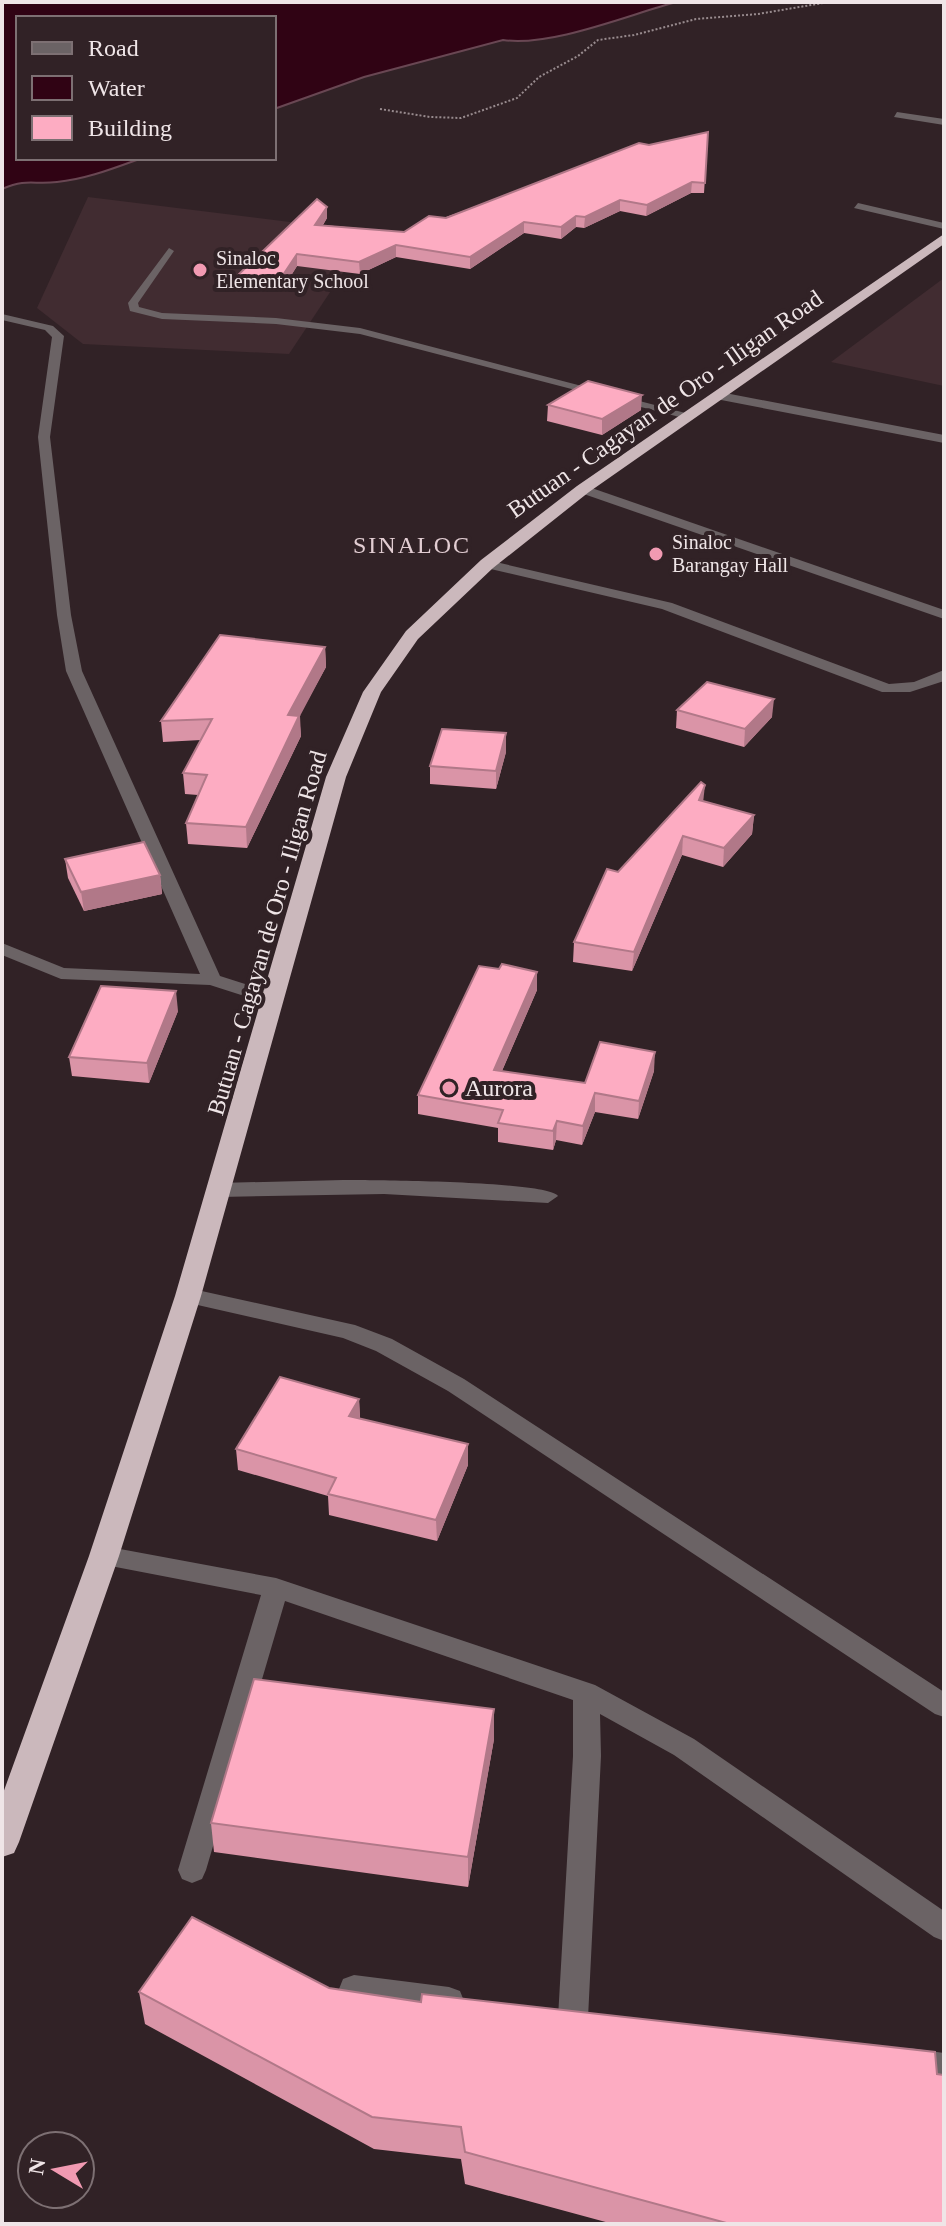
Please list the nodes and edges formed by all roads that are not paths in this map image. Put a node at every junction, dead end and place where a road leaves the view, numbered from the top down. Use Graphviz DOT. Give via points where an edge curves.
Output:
graph roads {
  1 [pos="897,115"];
  2 [pos="944,122"];
  3 [pos="858,206"];
  4 [pos="944,226"];
  5 [pos="944,238"];
  6 [pos="169,251"];
  7 [pos="2,317"];
  8 [pos="720,396"];
  9 [pos="691,416"];
  10 [pos="944,439"];
  11 [pos="583,489"];
  12 [pos="487,564"];
  13 [pos="944,615"];
  14 [pos="944,675"];
  15 [pos="2,948"];
  16 [pos="212,980"];
  17 [pos="273,999"];
  18 [pos="219,1190"];
  19 [pos="548,1196"];
  20 [pos="188,1296"];
  21 [pos="104,1556"];
  22 [pos="276,1588"];
  23 [pos="586,1693"];
  24 [pos="944,1706"];
  25 [pos="2,1842"];
  26 [pos="192,1870"];
  27 [pos="944,1928"];
  28 [pos="354,1989"];
  29 [pos="479,2006"];
  30 [pos="541,2014"];
  31 [pos="573,2018"];
  32 [pos="604,2022"];
  33 [pos="882,2060"];
  34 [pos="944,2068"];
  1 -- 2 [label="street"];
  3 -- 4 [label="street"];
  5 -- 8 [label="highway, Butuan - Cagayan de Oro - Iligan Road"];
  6 -- 9 [label="street" via="134,309 162,316 317,324 427,346"];
  7 -- 16 [label="street" via="49,328 58,336 44,437 74,671"];
  8 -- 9 [label="highway, Butuan - Cagayan de Oro - Iligan Road"];
  8 -- 10 [label="street"];
  9 -- 11 [label="highway, Butuan - Cagayan de Oro - Iligan Road"];
  11 -- 12 [label="highway, Butuan - Cagayan de Oro - Iligan Road"];
  11 -- 13 [label="street"];
  12 -- 14 [label="street" via="667,606 887,689 906,690"];
  12 -- 17 [label="highway, Butuan - Cagayan de Oro - Iligan Road" via="412,635 372,692 336,777"];
  15 -- 16 [label="street" via="78,976"];
  16 -- 17 [label="street"];
  17 -- 18 [label="highway, Butuan - Cagayan de Oro - Iligan Road"];
  18 -- 19 [label="street" via="396,1186"];
  18 -- 20 [label="highway, Butuan - Cagayan de Oro - Iligan Road"];
  20 -- 21 [label="highway, Butuan - Cagayan de Oro - Iligan Road"];
  20 -- 24 [label="street" via="347,1331 384,1345 456,1385"];
  21 -- 22 [label="street"];
  21 -- 25 [label="highway, Butuan - Cagayan de Oro - Iligan Road"];
  22 -- 23 [label="street"];
  22 -- 26 [label="street"];
  23 -- 27 [label="street" via="684,1747"];
  23 -- 31 [label="street"];
  28 -- 29 [label="street"];
  30 -- 31 [label="street"];
  31 -- 32 [label="street"];
  33 -- 34 [label="street"];
}
